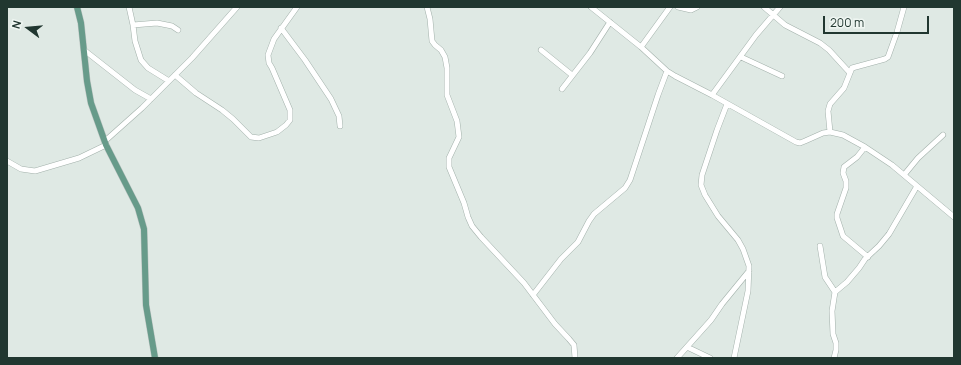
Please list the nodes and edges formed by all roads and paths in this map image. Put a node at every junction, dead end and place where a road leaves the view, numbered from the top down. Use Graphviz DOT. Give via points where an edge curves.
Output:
graph roads {
  1 [pos="77,7"];
  2 [pos="129,7"];
  3 [pos="237,7"];
  4 [pos="297,7"];
  5 [pos="427,7"];
  6 [pos="591,7"];
  7 [pos="670,7"];
  8 [pos="678,7"];
  9 [pos="697,7"];
  10 [pos="764,7"];
  11 [pos="780,7"];
  12 [pos="904,7"];
  13 [pos="773,16"];
  14 [pos="610,22"];
  15 [pos="133,25"];
  16 [pos="281,28"];
  17 [pos="178,30"];
  18 [pos="640,47"];
  19 [pos="84,50"];
  20 [pos="541,50"];
  21 [pos="740,57"];
  22 [pos="667,71"];
  23 [pos="850,73"];
  24 [pos="175,75"];
  25 [pos="572,75"];
  26 [pos="782,76"];
  27 [pos="169,81"];
  28 [pos="562,89"];
  29 [pos="712,95"];
  30 [pos="151,98"];
  31 [pos="727,104"];
  32 [pos="340,126"];
  33 [pos="830,132"];
  34 [pos="943,136"];
  35 [pos="105,143"];
  36 [pos="865,147"];
  37 [pos="7,161"];
  38 [pos="904,175"];
  39 [pos="917,186"];
  40 [pos="954,217"];
  41 [pos="820,246"];
  42 [pos="868,257"];
  43 [pos="749,271"];
  44 [pos="836,292"];
  45 [pos="533,295"];
  46 [pos="687,347"];
  47 [pos="577,357"];
  48 [pos="155,358"];
  49 [pos="677,358"];
  50 [pos="710,358"];
  51 [pos="734,358"];
  52 [pos="834,358"];
  1 -- 19 [label="main road"];
  2 -- 15 [label="street"];
  3 -- 24 [label="street"];
  4 -- 16 [label="street"];
  5 -- 45 [label="street" via="432,41 445,57 446,95 457,121 459,137 449,158 451,173 472,226"];
  6 -- 14 [label="street"];
  7 -- 18 [label="street"];
  8 -- 9 [label="street" via="691,10"];
  10 -- 13 [label="street"];
  11 -- 13 [label="street"];
  12 -- 23 [label="street" via="888,57 852,68"];
  13 -- 21 [label="street"];
  13 -- 23 [label="street" via="820,43"];
  14 -- 18 [label="street"];
  14 -- 25 [label="street"];
  15 -- 17 [label="street" via="157,23"];
  15 -- 27 [label="street" via="141,60 148,68"];
  16 -- 24 [label="street" via="270,48 268,59 291,116 286,125 277,132 259,138 251,137 222,110"];
  16 -- 32 [label="street" via="331,99 339,116"];
  18 -- 22 [label="street"];
  19 -- 30 [label="street" via="135,90"];
  19 -- 35 [label="main road" via="91,102"];
  20 -- 25 [label="street"];
  21 -- 26 [label="street"];
  21 -- 29 [label="street"];
  22 -- 29 [label="street"];
  22 -- 45 [label="street" via="630,180 625,188 594,214 578,242"];
  23 -- 33 [label="street" via="844,88 829,107"];
  24 -- 27 [label="street"];
  25 -- 28 [label="street"];
  27 -- 30 [label="street"];
  29 -- 31 [label="street"];
  30 -- 35 [label="street"];
  31 -- 33 [label="street" via="800,143"];
  31 -- 43 [label="street" via="702,175 701,185 718,216 738,240"];
  33 -- 36 [label="street" via="843,135"];
  34 -- 38 [label="street" via="918,158"];
  35 -- 37 [label="street" via="79,158 35,170 21,169"];
  35 -- 48 [label="main road" via="142,220 146,305"];
  36 -- 38 [label="street"];
  36 -- 42 [label="street" via="858,157 844,167 846,188 837,218 844,236"];
  38 -- 39 [label="street"];
  39 -- 40 [label="street"];
  39 -- 42 [label="street" via="889,234"];
  41 -- 44 [label="street" via="824,277"];
  42 -- 44 [label="street"];
  43 -- 46 [label="street"];
  43 -- 51 [label="street" via="748,291"];
  44 -- 52 [label="street" via="832,311 836,343"];
  45 -- 47 [label="street" via="574,346"];
  46 -- 49 [label="street"];
  46 -- 50 [label="street"];
}
